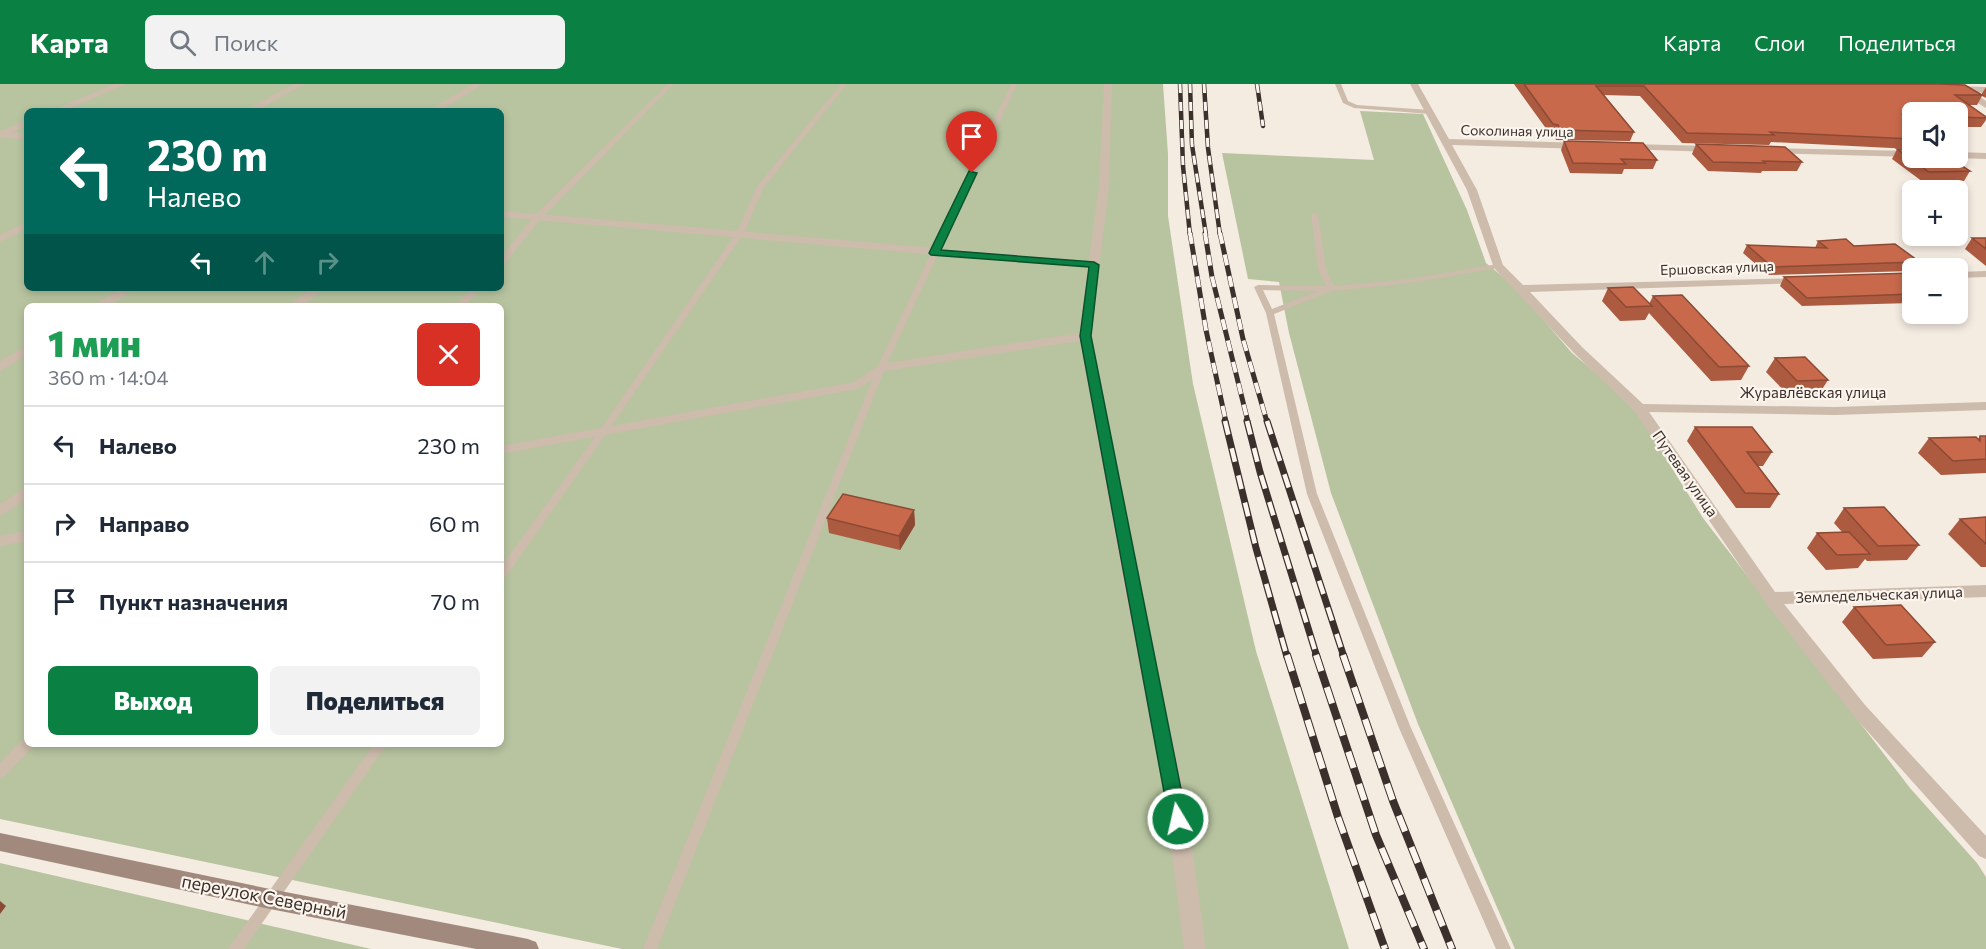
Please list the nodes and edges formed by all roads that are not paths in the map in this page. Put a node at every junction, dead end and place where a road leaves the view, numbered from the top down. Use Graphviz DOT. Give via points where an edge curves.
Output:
graph roads {
  1 [pos="122,84"];
  2 [pos="301,84"];
  3 [pos="479,84"];
  4 [pos="671,84"];
  5 [pos="844,84"];
  6 [pos="1014,84"];
  7 [pos="1108,84"];
  8 [pos="1338,84"];
  9 [pos="1414,84"];
  10 [pos="1958,87"];
  11 [pos="1939,88"];
  12 [pos="1986,90"];
  13 [pos="1986,105"];
  14 [pos="63,108"];
  15 [pos="254,108"];
  16 [pos="438,108"];
  17 [pos="1430,112"];
  18 [pos="24,124"];
  19 [pos="0,134"];
  20 [pos="24,137"];
  21 [pos="1445,142"];
  22 [pos="1589,146"];
  23 [pos="1613,147"];
  24 [pos="1721,149"];
  25 [pos="1757,150"];
  26 [pos="1902,154"];
  27 [pos="1968,156"];
  28 [pos="1986,156"];
  29 [pos="504,214"];
  30 [pos="1314,215"];
  31 [pos="538,217"];
  32 [pos="24,227"];
  33 [pos="740,232"];
  34 [pos="0,239"];
  35 [pos="934,253"];
  36 [pos="504,258"];
  37 [pos="1094,265"];
  38 [pos="1498,266"];
  39 [pos="1968,274"];
  40 [pos="1986,274"];
  41 [pos="1818,279"];
  42 [pos="1331,289"];
  43 [pos="1523,289"];
  44 [pos="125,291"];
  45 [pos="315,291"];
  46 [pos="475,291"];
  47 [pos="104,303"];
  48 [pos="298,303"];
  49 [pos="462,303"];
  50 [pos="1270,313"];
  51 [pos="1085,336"];
  52 [pos="24,352"];
  53 [pos="0,367"];
  54 [pos="881,368"];
  55 [pos="1986,406"];
  56 [pos="1639,408"];
  57 [pos="603,432"];
  58 [pos="504,449"];
  59 [pos="24,494"];
  60 [pos="0,511"];
  61 [pos="24,537"];
  62 [pos="0,541"];
  63 [pos="504,571"];
  64 [pos="1986,591"];
  65 [pos="1772,598"];
  66 [pos="24,747"];
  67 [pos="379,747"];
  68 [pos="0,772"];
  69 [pos="0,842"];
  70 [pos="1986,850"];
  71 [pos="270,899"];
  72 [pos="235,949"];
  73 [pos="528,949"];
  74 [pos="650,949"];
  75 [pos="1195,949"];
  76 [pos="1504,949"];
  1 -- 14 [label="street"];
  2 -- 15 [label="street"];
  3 -- 16 [label="street"];
  4 -- 31 [label="lane"];
  5 -- 33 [label="lane" via="761,187"];
  6 -- 35 [label="lane"];
  7 -- 37 [label="street" via="1104,185"];
  8 -- 17 [label="lane" via="1345,102 1356,107"];
  9 -- 17 [label="street, Путевая улица"];
  10 -- 11 [label="street"];
  10 -- 12 [label="street"];
  10 -- 13 [label="street"];
  17 -- 21 [label="street, Путевая улица"];
  18 -- 19 [label="street"];
  19 -- 20 [label="street"];
  21 -- 22 [label="street, Соколиная улица"];
  21 -- 38 [label="street, Путевая улица" via="1472,190"];
  23 -- 24 [label="street"];
  25 -- 26 [label="street"];
  27 -- 28 [label="street"];
  29 -- 31 [label="street"];
  30 -- 42 [label="lane" via="1322,268"];
  31 -- 33 [label="street"];
  31 -- 36 [label="lane"];
  32 -- 34 [label="street"];
  33 -- 35 [label="street"];
  33 -- 57 [label="lane"];
  35 -- 37 [label="street"];
  35 -- 54 [label="lane"];
  37 -- 51 [label="street"];
  38 -- 42 [label="lane"];
  38 -- 43 [label="street, Путевая улица"];
  39 -- 40 [label="street"];
  41 -- 43 [label="street, Ершовская улица"];
  42 -- 50 [label="lane"];
  42 -- 50 [label="lane" via="1258,287"];
  43 -- 56 [label="street, Путевая улица" via="1578,350"];
  44 -- 47 [label="street"];
  45 -- 48 [label="street"];
  46 -- 49 [label="lane"];
  50 -- 76 [label="lane" via="1312,494 1405,728"];
  51 -- 54 [label="street"];
  51 -- 75 [label="street" via="1175,797"];
  52 -- 53 [label="street"];
  54 -- 57 [label="street" via="858,385"];
  54 -- 74 [label="lane"];
  55 -- 56 [label="street, Журавлёвская улица" via="1835,411"];
  56 -- 65 [label="street, Путевая улица"];
  57 -- 58 [label="street"];
  57 -- 63 [label="lane"];
  59 -- 60 [label="street"];
  61 -- 62 [label="street"];
  64 -- 65 [label="street, Земледельческая улица"];
  65 -- 70 [label="street, Путевая улица" via="1859,710"];
  66 -- 68 [label="lane"];
  67 -- 71 [label="lane"];
  69 -- 71 [label="street, переулок Северный"];
  71 -- 72 [label="lane"];
  71 -- 73 [label="street, переулок Северный"];
}
